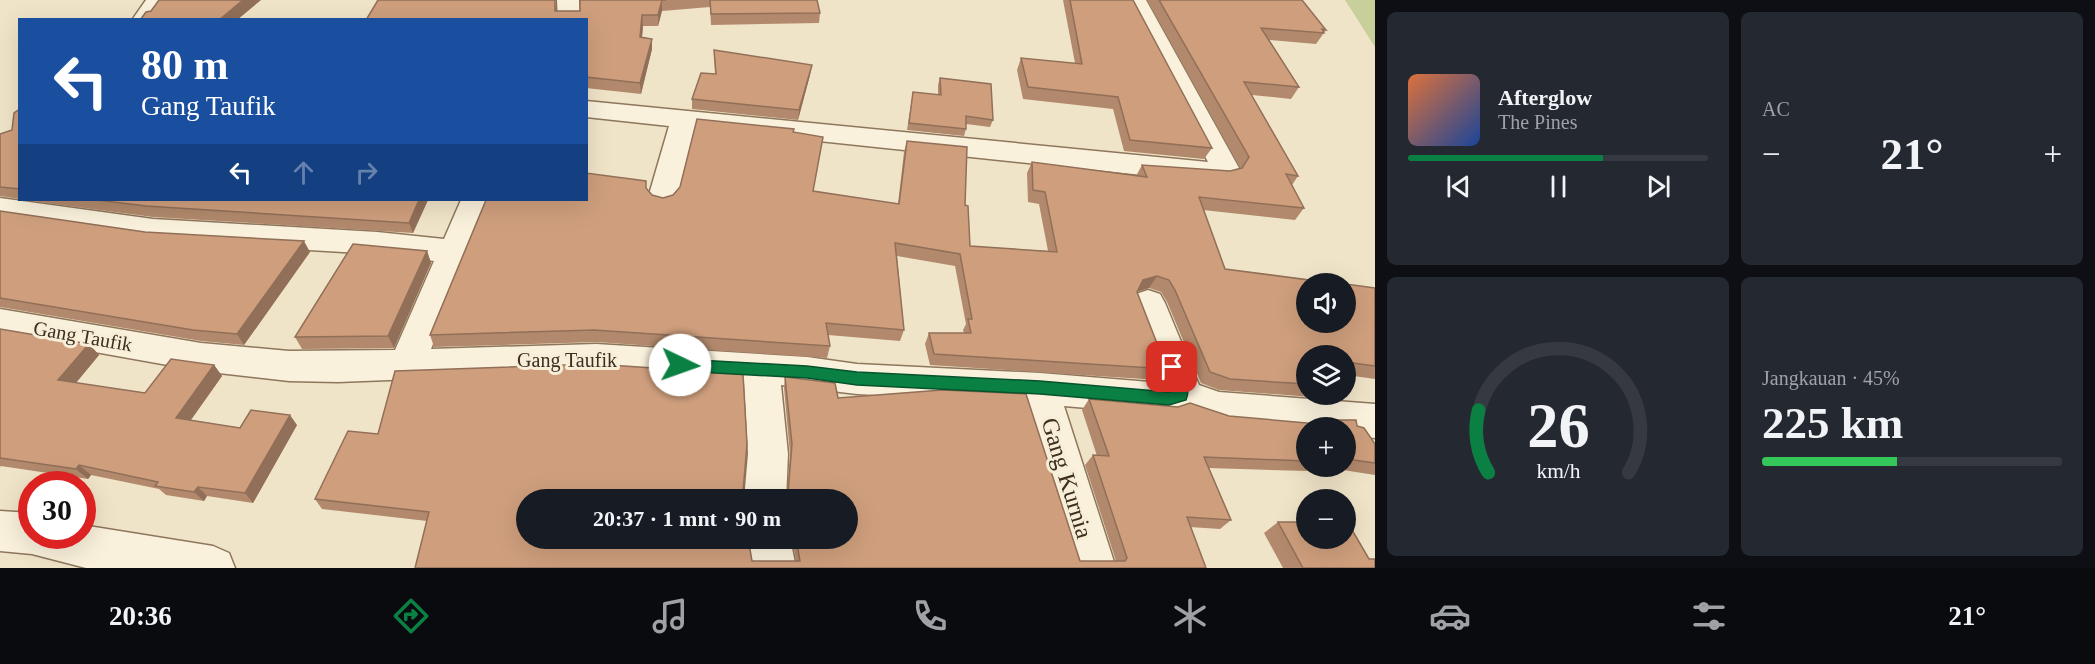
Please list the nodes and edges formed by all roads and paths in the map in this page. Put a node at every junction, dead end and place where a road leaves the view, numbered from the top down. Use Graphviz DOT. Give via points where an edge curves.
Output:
graph roads {
  1 [pos="157,0"];
  2 [pos="568,0"];
  3 [pos="1135,0"];
  4 [pos="144,18"];
  5 [pos="569,18"];
  6 [pos="588,109"];
  7 [pos="684,120"];
  8 [pos="663,198"];
  9 [pos="476,201"];
  10 [pos="0,208"];
  11 [pos="454,252"];
  12 [pos="1148,303"];
  13 [pos="0,322"];
  14 [pos="407,364"];
  15 [pos="761,369"];
  16 [pos="1040,388"];
  17 [pos="1180,395"];
  18 [pos="1375,421"];
  19 [pos="766,489"];
  20 [pos="0,531"];
  21 [pos="18,533"];
  22 [pos="95,549"];
  23 [pos="770,549"];
  24 [pos="213,568"];
  25 [pos="774,568"];
  26 [pos="1094,568"];
  1 -- 4 [label="street"];
  2 -- 5 [label="street"];
  3 -- 7 [label="street" via="1225,168 1222,172"];
  6 -- 7 [label="street"];
  7 -- 8 [label="street"];
  9 -- 11 [label="street"];
  10 -- 11 [label="street" via="153,230 376,243"];
  11 -- 14 [label="street"];
  12 -- 17 [label="street" via="1181,386"];
  13 -- 14 [label="street, Gang Taufik" via="250,363 338,367"];
  14 -- 15 [label="street, Gang Taufik" via="596,358"];
  15 -- 16 [label="street, Gang Taufik" via="857,379"];
  15 -- 19 [label="street" via="768,454"];
  16 -- 17 [label="street, Gang Taufik" via="1169,399"];
  16 -- 26 [label="street, Gang Kurnia"];
  17 -- 18 [label="street" via="1219,408"];
  20 -- 21 [label="street"];
  22 -- 24 [label="street"];
  23 -- 25 [label="street"];
}
